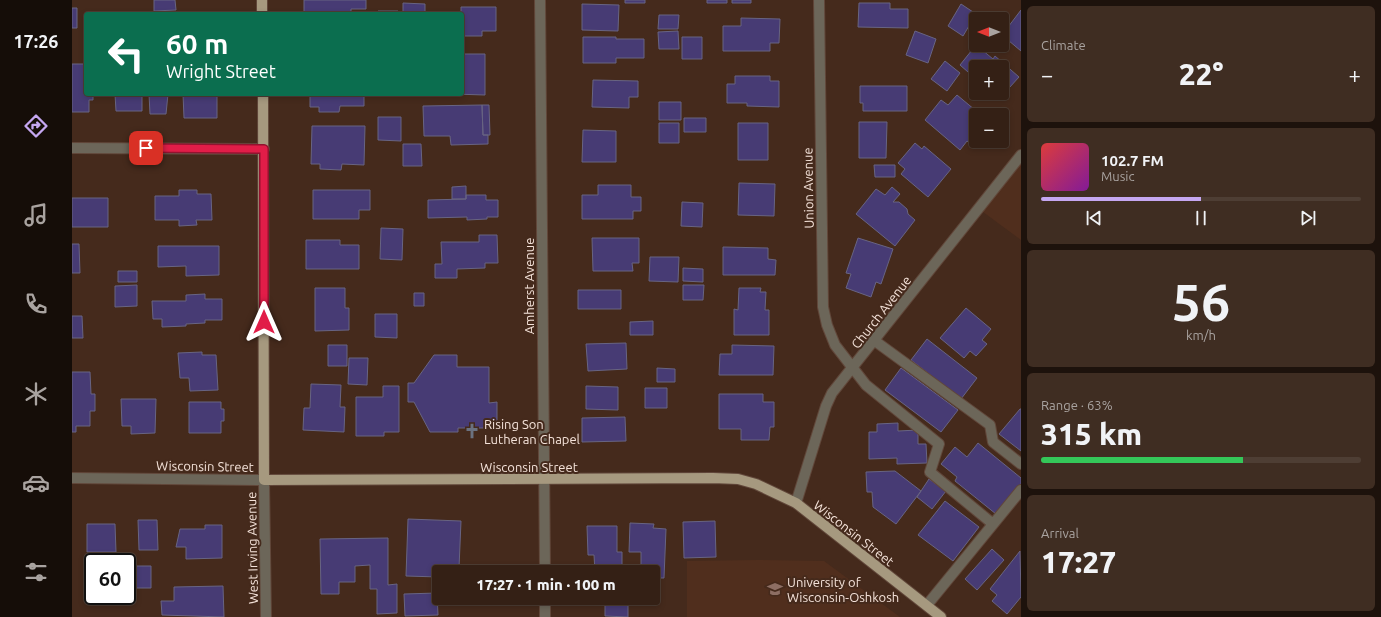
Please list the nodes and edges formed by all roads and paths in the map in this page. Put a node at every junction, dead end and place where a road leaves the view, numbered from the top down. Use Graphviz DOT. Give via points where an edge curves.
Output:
graph roads {
  1 [pos="262,0"];
  2 [pos="540,0"];
  3 [pos="819,0"];
  4 [pos="262,12"];
  5 [pos="263,96"];
  6 [pos="72,148"];
  7 [pos="264,149"];
  8 [pos="1021,155"];
  9 [pos="875,341"];
  10 [pos="854,367"];
  11 [pos="1021,464"];
  12 [pos="72,478"];
  13 [pos="264,480"];
  14 [pos="543,480"];
  15 [pos="1021,490"];
  16 [pos="796,504"];
  17 [pos="993,524"];
  18 [pos="545,565"];
  19 [pos="545,605"];
  20 [pos="927,605"];
  21 [pos="266,617"];
  22 [pos="545,617"];
  23 [pos="941,617"];
  1 -- 4 [label="main road"];
  2 -- 14 [label="street, Amherst Avenue"];
  3 -- 10 [label="street, Union Avenue" via="823,307 835,345"];
  5 -- 7 [label="main road, West Irving Avenue"];
  6 -- 7 [label="street"];
  7 -- 13 [label="main road, West Irving Avenue"];
  8 -- 9 [label="street, Church Avenue"];
  9 -- 10 [label="street, Church Avenue"];
  9 -- 11 [label="street" via="990,425 993,442"];
  10 -- 16 [label="street, Church Avenue" via="832,393 826,406"];
  10 -- 17 [label="street, Union Avenue" via="866,385 939,444 930,472"];
  12 -- 13 [label="street, Wisconsin Street"];
  13 -- 14 [label="main road, Wisconsin Street"];
  13 -- 21 [label="street, West Irving Avenue"];
  14 -- 16 [label="main road, Wisconsin Street" via="738,479 764,487"];
  14 -- 18 [label="street, Amherst Avenue"];
  15 -- 17 [label="street"];
  16 -- 20 [label="main road, Wisconsin Street"];
  17 -- 20 [label="street"];
  19 -- 22 [label="street"];
  20 -- 23 [label="main road, Wisconsin Street"];
}
